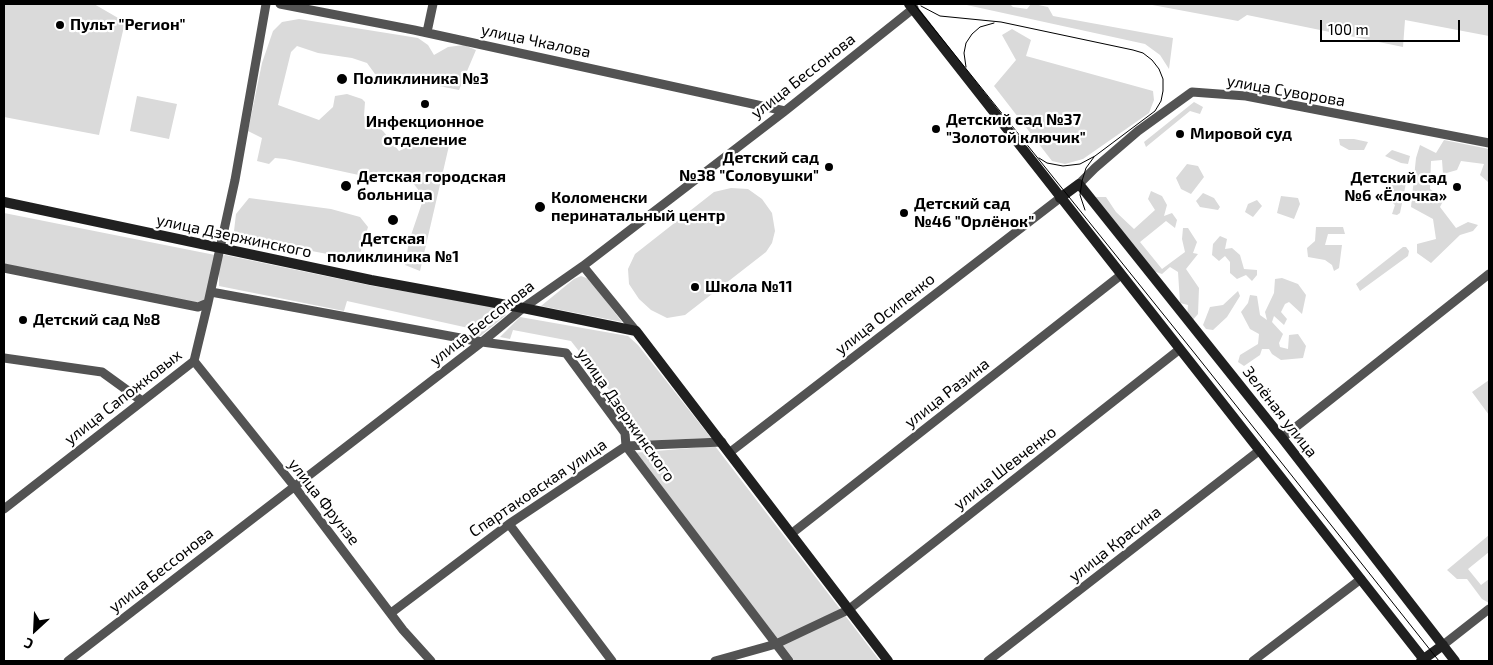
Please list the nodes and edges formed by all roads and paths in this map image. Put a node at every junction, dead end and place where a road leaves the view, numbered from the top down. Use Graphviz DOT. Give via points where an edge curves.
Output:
graph roads {
  1 [pos="266,4"];
  2 [pos="280,4"];
  3 [pos="433,4"];
  4 [pos="912,6"];
  5 [pos="426,32"];
  6 [pos="785,111"];
  7 [pos="1489,143"];
  8 [pos="1079,184"];
  9 [pos="1060,198"];
  10 [pos="4,202"];
  11 [pos="220,249"];
  12 [pos="583,266"];
  13 [pos="4,268"];
  14 [pos="1489,274"];
  15 [pos="1121,275"];
  16 [pos="211,292"];
  17 [pos="208,302"];
  18 [pos="523,308"];
  19 [pos="636,332"];
  20 [pos="482,342"];
  21 [pos="1180,349"];
  22 [pos="4,358"];
  23 [pos="194,361"];
  24 [pos="142,401"];
  25 [pos="1282,438"];
  26 [pos="722,442"];
  27 [pos="626,446"];
  28 [pos="1260,450"];
  29 [pos="729,453"];
  30 [pos="294,486"];
  31 [pos="4,509"];
  32 [pos="509,524"];
  33 [pos="791,534"];
  34 [pos="1360,579"];
  35 [pos="1489,609"];
  36 [pos="848,610"];
  37 [pos="390,613"];
  38 [pos="776,644"];
  39 [pos="1443,646"];
  40 [pos="68,661"];
  41 [pos="431,661"];
  42 [pos="612,661"];
  43 [pos="715,661"];
  44 [pos="790,661"];
  45 [pos="888,661"];
  46 [pos="988,661"];
  47 [pos="1253,661"];
  48 [pos="1423,661"];
  49 [pos="1455,661"];
  1 -- 11 [label="street, улица Сапожковых"];
  2 -- 5 [label="street, улица Чкалова"];
  3 -- 5 [label="street"];
  4 -- 6 [label="street, улица Бессонова"];
  4 -- 9 [label="street"];
  5 -- 6 [label="street, улица Чкалова"];
  6 -- 12 [label="street, улица Бессонова"];
  7 -- 8 [label="street, улица Суворова" via="1246,96 1192,92 1138,132"];
  8 -- 9 [label="street"];
  8 -- 25 [label="street, Зелёная улица"];
  9 -- 15 [label="street"];
  9 -- 29 [label="street, улица Осипенко"];
  10 -- 11 [label="street, улица Дзержинского"];
  11 -- 16 [label="street, улица Сапожковых"];
  11 -- 18 [label="street, улица Дзержинского"];
  12 -- 18 [label="street, улица Бессонова"];
  12 -- 19 [label="street"];
  13 -- 17 [label="street" via="198,307"];
  14 -- 25 [label="street"];
  15 -- 21 [label="street"];
  15 -- 33 [label="street, улица Разина"];
  16 -- 17 [label="street, улица Сапожковых"];
  16 -- 20 [label="street, улица Дзержинского"];
  17 -- 23 [label="street, улица Сапожковых"];
  18 -- 19 [label="street, улица Дзержинского"];
  18 -- 20 [label="street, улица Бессонова"];
  19 -- 26 [label="street"];
  20 -- 27 [label="street, улица Дзержинского" via="566,353 625,433"];
  20 -- 30 [label="street, улица Бессонова"];
  21 -- 28 [label="street"];
  21 -- 36 [label="street, улица Шевченко"];
  22 -- 24 [label="street" via="102,372"];
  23 -- 24 [label="street, улица Сапожковых"];
  23 -- 30 [label="street, улица Фрунзе"];
  24 -- 31 [label="street, улица Сапожковых"];
  25 -- 39 [label="street, Зелёная улица"];
  26 -- 27 [label="street, Спартаковская улица"];
  26 -- 29 [label="street"];
  27 -- 32 [label="street, Спартаковская улица"];
  27 -- 38 [label="street, улица Дзержинского"];
  28 -- 34 [label="street"];
  28 -- 46 [label="street, улица Красина"];
  29 -- 33 [label="street"];
  30 -- 37 [label="street, улица Фрунзе"];
  30 -- 40 [label="street, улица Бессонова"];
  32 -- 37 [label="street, Спартаковская улица"];
  32 -- 42 [label="street"];
  33 -- 36 [label="street"];
  34 -- 47 [label="street"];
  34 -- 48 [label="street"];
  35 -- 39 [label="street"];
  36 -- 38 [label="street"];
  36 -- 45 [label="street"];
  37 -- 41 [label="street, улица Фрунзе"];
  38 -- 43 [label="street"];
  38 -- 44 [label="street, улица Дзержинского"];
  39 -- 48 [label="street"];
  39 -- 49 [label="street, Зелёная улица"];
}
